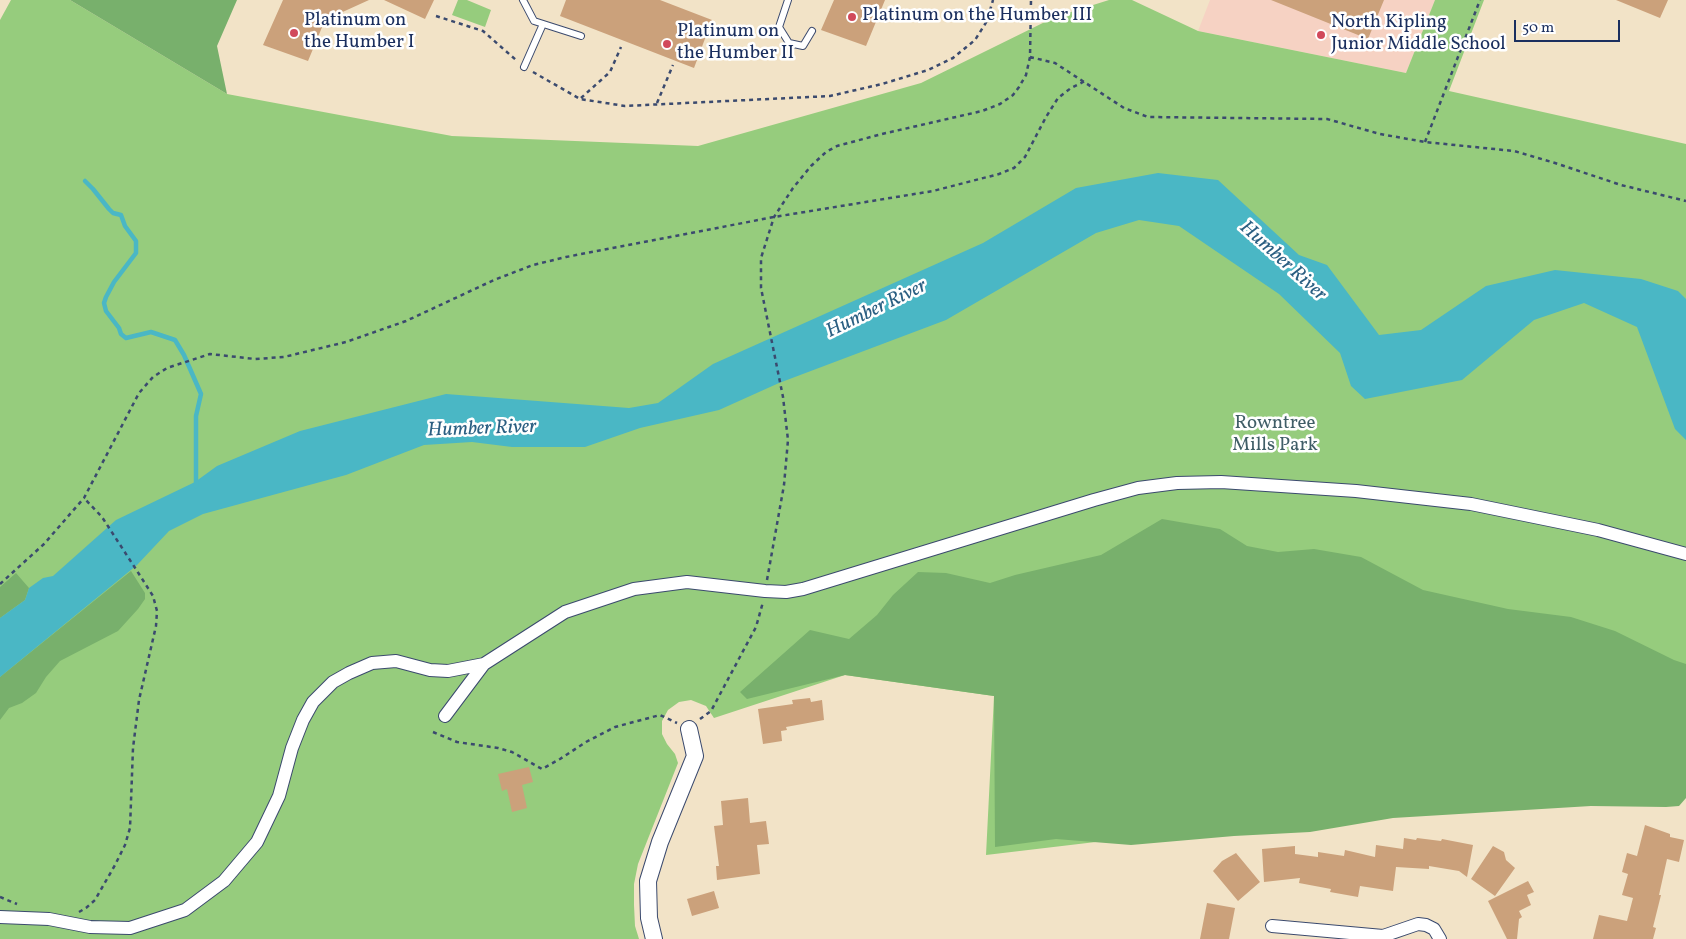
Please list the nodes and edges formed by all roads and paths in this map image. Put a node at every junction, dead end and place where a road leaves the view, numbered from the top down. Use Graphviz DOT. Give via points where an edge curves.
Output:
graph roads {
  1 [pos="523,0"];
  2 [pos="788,0"];
  3 [pos="993,0"];
  4 [pos="1031,0"];
  5 [pos="1480,0"];
  6 [pos="436,16"];
  7 [pos="543,24"];
  8 [pos="812,30"];
  9 [pos="581,36"];
  10 [pos="620,47"];
  11 [pos="1030,57"];
  12 [pos="673,65"];
  13 [pos="524,67"];
  14 [pos="1085,81"];
  15 [pos="580,99"];
  16 [pos="657,104"];
  17 [pos="1426,142"];
  18 [pos="1686,201"];
  19 [pos="774,217"];
  20 [pos="84,498"];
  21 [pos="1686,554"];
  22 [pos="767,582"];
  23 [pos="0,584"];
  24 [pos="764,599"];
  25 [pos="484,664"];
  26 [pos="445,716"];
  27 [pos="689,729"];
  28 [pos="432,732"];
  29 [pos="76,914"];
  30 [pos="0,917"];
  31 [pos="1272,926"];
  32 [pos="654,939"];
  33 [pos="1440,939"];
  1 -- 7 [label="lane" via="534,21"];
  2 -- 8 [label="lane" via="779,27 789,43 803,46"];
  3 -- 16 [label="path" via="987,21 966,49 928,70 892,82 830,96"];
  4 -- 11 [label="path"];
  5 -- 17 [label="path"];
  6 -- 13 [label="path" via="483,31"];
  7 -- 9 [label="lane"];
  7 -- 13 [label="lane"];
  10 -- 15 [label="path" via="610,72"];
  11 -- 14 [label="path" via="1055,62"];
  11 -- 19 [label="path" via="1020,87 1000,104 837,146 826,152 799,181"];
  12 -- 16 [label="path"];
  13 -- 15 [label="path"];
  14 -- 17 [label="path" via="1124,108 1148,118 1327,119 1380,134"];
  14 -- 19 [label="path" via="1058,98 1025,157 1014,168 933,191"];
  15 -- 16 [label="path" via="625,106"];
  17 -- 18 [label="path" via="1514,151 1621,185"];
  19 -- 20 [label="path" via="533,265 406,322 284,357 255,359 210,354 167,368 153,377 139,393"];
  19 -- 22 [label="path" via="761,258 761,288 783,396 788,440"];
  20 -- 23 [label="path" via="44,544"];
  20 -- 29 [label="path" via="102,517 154,596 157,610 133,748 130,828 125,845 95,900"];
  21 -- 25 [label="street" via="1598,530 1471,504 1265,484 1177,483 1138,488 1094,500 803,589 765,591 687,582 634,589 565,612"];
  24 -- 27 [label="path" via="756,628 711,711"];
  25 -- 26 [label="street"];
  25 -- 30 [label="street" via="448,671 396,661 372,663 333,682 313,702 303,720 279,796 257,842 224,881 184,910 130,928"];
  27 -- 28 [label="path" via="660,716 615,727 542,769 512,752 457,742"];
  27 -- 32 [label="street" via="695,756 648,881 649,918"];
  31 -- 33 [label="street" via="1383,936 1418,924 1434,929"];
}
